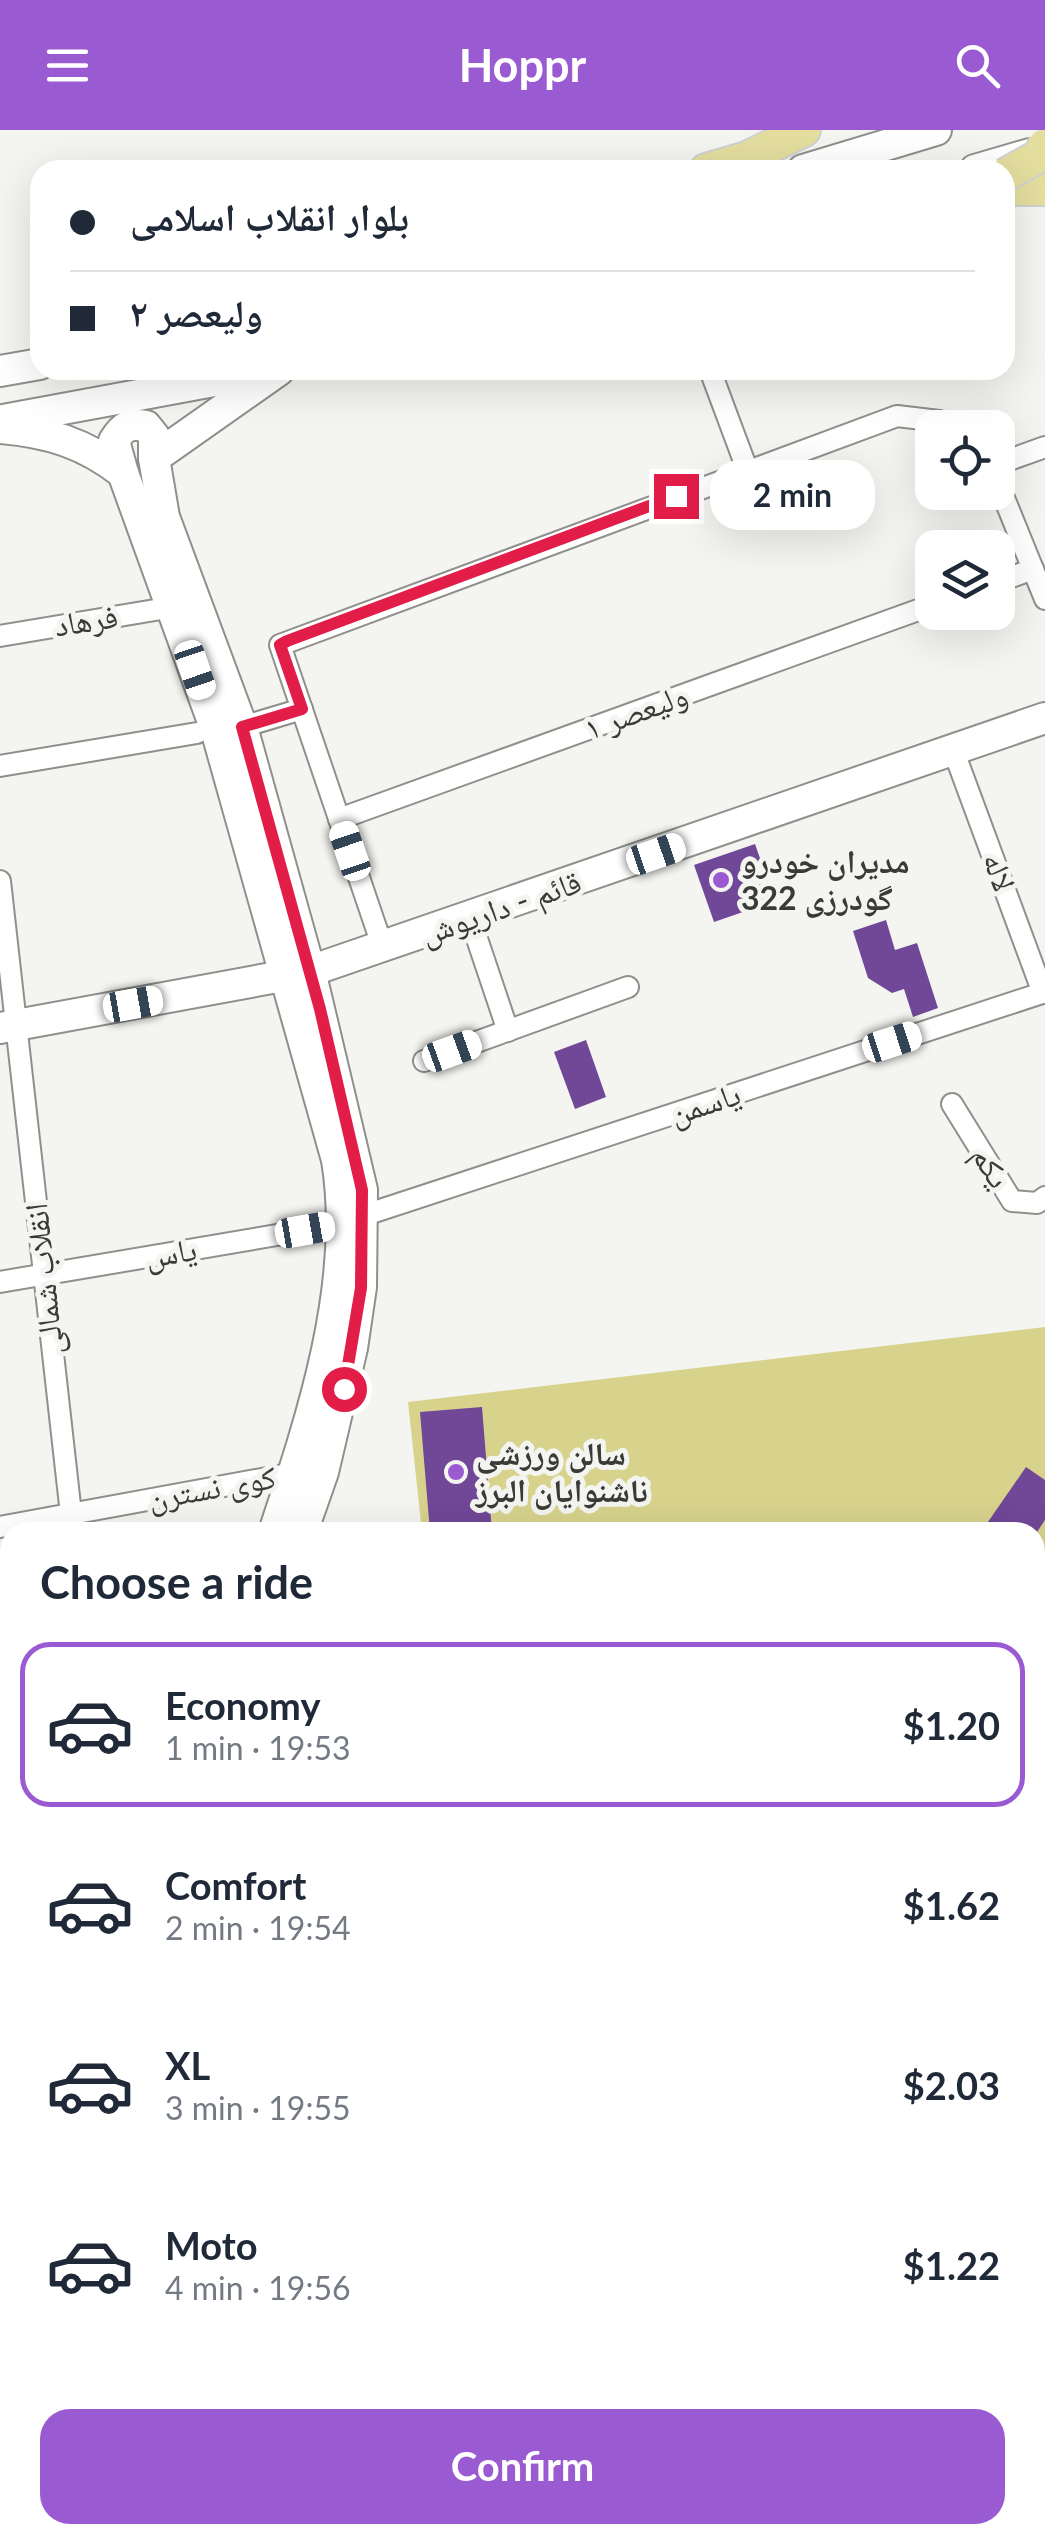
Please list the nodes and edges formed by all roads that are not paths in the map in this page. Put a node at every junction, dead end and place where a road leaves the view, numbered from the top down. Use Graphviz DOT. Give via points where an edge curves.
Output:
graph roads {
  1 [pos="804,130"];
  2 [pos="936,130"];
  3 [pos="1045,147"];
  4 [pos="741,160"];
  5 [pos="836,160"];
  6 [pos="1005,160"];
  7 [pos="1015,169"];
  8 [pos="1015,189"];
  9 [pos="1045,189"];
  10 [pos="30,366"];
  11 [pos="0,371"];
  12 [pos="225,380"];
  13 [pos="262,380"];
  14 [pos="714,380"];
  15 [pos="915,418"];
  16 [pos="0,424"];
  17 [pos="1045,447"];
  18 [pos="154,458"];
  19 [pos="1015,458"];
  20 [pos="747,469"];
  21 [pos="122,474"];
  22 [pos="1009,510"];
  23 [pos="1033,569"];
  24 [pos="1015,576"];
  25 [pos="1045,599"];
  26 [pos="173,607"];
  27 [pos="915,611"];
  28 [pos="0,636"];
  29 [pos="302,709"];
  30 [pos="1045,718"];
  31 [pos="242,727"];
  32 [pos="196,733"];
  33 [pos="954,752"];
  34 [pos="0,766"];
  35 [pos="339,819"];
  36 [pos="0,881"];
  37 [pos="470,918"];
  38 [pos="383,948"];
  39 [pos="299,973"];
  40 [pos="628,987"];
  41 [pos="1044,993"];
  42 [pos="8,1026"];
  43 [pos="508,1030"];
  44 [pos="424,1061"];
  45 [pos="952,1104"];
  46 [pos="1045,1197"];
  47 [pos="354,1220"];
  48 [pos="44,1274"];
  49 [pos="0,1282"];
  50 [pos="294,1474"];
  51 [pos="72,1522"];
  52 [pos="77,1522"];
  53 [pos="277,1522"];
  54 [pos="305,1522"];
  1 -- 4 [label="main road"];
  2 -- 5 [label="main road"];
  3 -- 6 [label="main road"];
  3 -- 7 [label="main road, bridge"];
  8 -- 9 [label="main road"];
  10 -- 11 [label="main road"];
  12 -- 16 [label="main road"];
  13 -- 18 [label="main road"];
  14 -- 20 [label="street"];
  15 -- 20 [label="street" via="896,416"];
  16 -- 21 [label="main road" via="70,440"];
  17 -- 19 [label="street"];
  18 -- 21 [label="main road" via="154,436 132,423 114,442"];
  18 -- 31 [label="main road" via="164,516"];
  20 -- 29 [label="street" via="280,645"];
  21 -- 26 [label="main road"];
  22 -- 23 [label="street"];
  23 -- 24 [label="street"];
  23 -- 25 [label="street"];
  26 -- 28 [label="street, فرهاد"];
  26 -- 39 [label="main road"];
  27 -- 35 [label="street, ولیعصر ۱"];
  29 -- 31 [label="street"];
  29 -- 35 [label="street"];
  30 -- 33 [label="main road, قائم - داریوش"];
  31 -- 39 [label="main road"];
  32 -- 34 [label="street"];
  33 -- 37 [label="main road, قائم - داریوش"];
  33 -- 41 [label="street, لاله"];
  35 -- 38 [label="street"];
  36 -- 42 [label="street, انقلاب شمالی"];
  37 -- 38 [label="main road, قائم - داریوش"];
  37 -- 43 [label="street"];
  38 -- 39 [label="main road, قائم - داریوش"];
  39 -- 42 [label="main road, قائم - داریوش"];
  39 -- 47 [label="main road"];
  40 -- 43 [label="street"];
  41 -- 47 [label="street, یاسمن"];
  42 -- 48 [label="street, انقلاب شمالی"];
  43 -- 44 [label="street"];
  45 -- 46 [label="street, یکم" via="1012,1201"];
  47 -- 48 [label="street, یاس"];
  47 -- 50 [label="main road"];
  47 -- 54 [label="main road" via="361,1288 347,1376"];
  48 -- 49 [label="street, یاس"];
  48 -- 51 [label="street, انقلاب شمالی"];
  50 -- 52 [label="street, کوی نسترن"];
  50 -- 53 [label="main road"];
}
